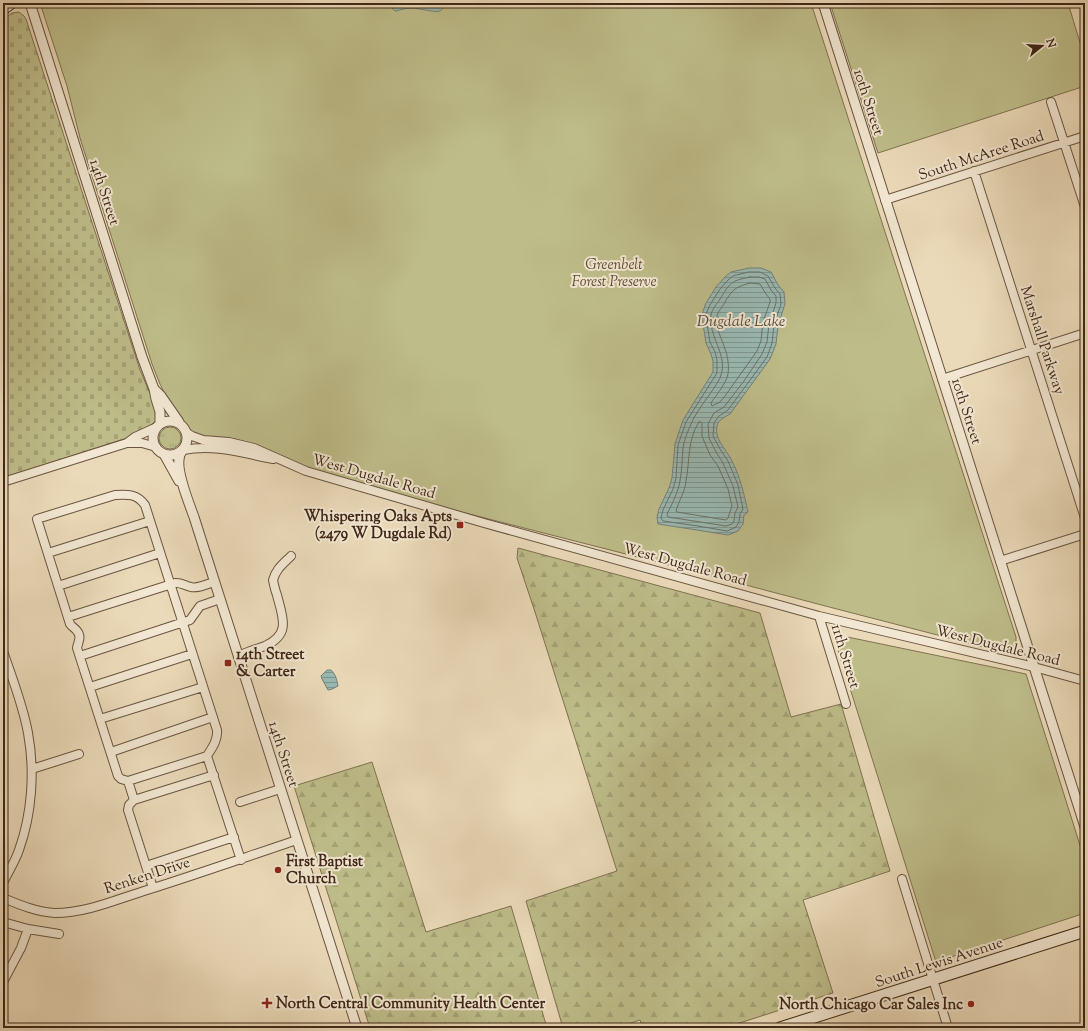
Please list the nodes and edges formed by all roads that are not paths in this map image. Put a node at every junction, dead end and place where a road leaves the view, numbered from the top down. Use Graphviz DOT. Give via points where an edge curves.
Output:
graph roads {
  1 [pos="11,3"];
  2 [pos="30,3"];
  3 [pos="823,3"];
  4 [pos="3,9"];
  5 [pos="1051,102"];
  6 [pos="1085,136"];
  7 [pos="1064,143"];
  8 [pos="974,171"];
  9 [pos="885,200"];
  10 [pos="1085,207"];
  11 [pos="1085,333"];
  12 [pos="1032,350"];
  13 [pos="942,379"];
  14 [pos="154,389"];
  15 [pos="179,422"];
  16 [pos="158,425"];
  17 [pos="187,433"];
  18 [pos="127,443"];
  19 [pos="156,447"];
  20 [pos="182,451"];
  21 [pos="164,454"];
  22 [pos="281,461"];
  23 [pos="3,482"];
  24 [pos="184,489"];
  25 [pos="1085,518"];
  26 [pos="150,521"];
  27 [pos="1085,534"];
  28 [pos="48,553"];
  29 [pos="160,553"];
  30 [pos="291,556"];
  31 [pos="1000,561"];
  32 [pos="214,582"];
  33 [pos="170,584"];
  34 [pos="58,586"];
  35 [pos="220,599"];
  36 [pos="819,616"];
  37 [pos="68,617"];
  38 [pos="182,623"];
  39 [pos="3,651"];
  40 [pos="192,654"];
  41 [pos="80,656"];
  42 [pos="238,656"];
  43 [pos="1034,667"];
  44 [pos="1085,681"];
  45 [pos="90,687"];
  46 [pos="203,687"];
  47 [pos="846,704"];
  48 [pos="213,718"];
  49 [pos="100,719"];
  50 [pos="111,752"];
  51 [pos="79,754"];
  52 [pos="207,756"];
  53 [pos="32,769"];
  54 [pos="214,775"];
  55 [pos="128,781"];
  56 [pos="280,789"];
  57 [pos="134,800"];
  58 [pos="240,802"];
  59 [pos="1085,827"];
  60 [pos="234,837"];
  61 [pos="297,840"];
  62 [pos="241,860"];
  63 [pos="146,866"];
  64 [pos="902,880"];
  65 [pos="3,883"];
  66 [pos="153,888"];
  67 [pos="3,898"];
  68 [pos="3,922"];
  69 [pos="28,929"];
  70 [pos="1085,931"];
  71 [pos="59,934"];
  72 [pos="933,980"];
  73 [pos="3,982"];
  74 [pos="357,1028"];
  75 [pos="780,1028"];
  76 [pos="948,1028"];
  1 -- 4 [label="main road"];
  2 -- 14 [label="street, 14th Street"];
  3 -- 9 [label="street, 10th Street"];
  5 -- 7 [label="street"];
  6 -- 7 [label="street, South McAree Road"];
  7 -- 8 [label="street, South McAree Road"];
  7 -- 10 [label="street"];
  8 -- 9 [label="street, South McAree Road"];
  8 -- 12 [label="street, Marshall Parkway"];
  9 -- 13 [label="street, 10th Street"];
  11 -- 12 [label="street"];
  12 -- 13 [label="street"];
  12 -- 25 [label="street, Marshall Parkway"];
  13 -- 31 [label="street, 10th Street"];
  14 -- 15 [label="street, 14th Street" via="162,396"];
  14 -- 16 [label="street, 14th Street" via="160,412"];
  15 -- 16 [label="street" via="169,420"];
  15 -- 17 [label="street"];
  16 -- 18 [label="street"];
  16 -- 19 [label="street" via="153,437"];
  17 -- 20 [label="street" via="187,442"];
  17 -- 22 [label="street" via="203,440 229,442 254,448"];
  18 -- 19 [label="street" via="142,443"];
  18 -- 23 [label="street"];
  19 -- 21 [label="street"];
  20 -- 21 [label="street" via="173,455"];
  20 -- 22 [label="street" via="222,449"];
  20 -- 24 [label="street, 14th Street" via="178,464"];
  21 -- 24 [label="street, 14th Street"];
  22 -- 36 [label="street, West Dugdale Road" via="306,471 416,503"];
  24 -- 32 [label="street, 14th Street"];
  26 -- 28 [label="street"];
  26 -- 28 [label="street" via="145,506 137,497 107,497 37,519"];
  26 -- 29 [label="street"];
  27 -- 31 [label="street"];
  28 -- 34 [label="street"];
  29 -- 33 [label="street"];
  29 -- 34 [label="street"];
  30 -- 42 [label="street" via="279,567 274,580 284,622 280,634 265,646"];
  31 -- 43 [label="street, 10th Street"];
  32 -- 33 [label="street" via="194,588 182,583"];
  32 -- 35 [label="street, 14th Street"];
  33 -- 37 [label="street"];
  33 -- 38 [label="street"];
  34 -- 37 [label="street"];
  35 -- 38 [label="street" via="200,606 190,620"];
  35 -- 42 [label="street, 14th Street"];
  36 -- 43 [label="street, West Dugdale Road"];
  36 -- 47 [label="street, 11th Street"];
  37 -- 41 [label="street" via="79,635 77,648"];
  38 -- 40 [label="street"];
  38 -- 41 [label="street"];
  39 -- 53 [label="street" via="23,712"];
  40 -- 45 [label="street"];
  40 -- 46 [label="street"];
  41 -- 45 [label="street"];
  42 -- 56 [label="street, 14th Street"];
  43 -- 44 [label="street, West Dugdale Road"];
  43 -- 59 [label="street, 10th Street"];
  45 -- 49 [label="street"];
  46 -- 48 [label="street"];
  46 -- 49 [label="street"];
  48 -- 50 [label="street"];
  48 -- 52 [label="street" via="217,735"];
  49 -- 50 [label="street"];
  50 -- 55 [label="street" via="118,776"];
  51 -- 53 [label="street"];
  52 -- 54 [label="street"];
  52 -- 55 [label="street"];
  53 -- 65 [label="street" via="26,829"];
  54 -- 57 [label="street"];
  54 -- 60 [label="street"];
  55 -- 57 [label="street"];
  56 -- 58 [label="street"];
  56 -- 61 [label="street, 14th Street"];
  57 -- 63 [label="street" via="128,810"];
  60 -- 62 [label="street"];
  60 -- 63 [label="street"];
  61 -- 62 [label="street, Renken Drive"];
  61 -- 74 [label="street, 14th Street"];
  62 -- 66 [label="street, Renken Drive"];
  63 -- 66 [label="street"];
  64 -- 72 [label="street"];
  66 -- 67 [label="street, Renken Drive" via="95,906 55,913 22,906"];
  68 -- 69 [label="street"];
  69 -- 71 [label="street"];
  69 -- 73 [label="street"];
  70 -- 72 [label="main road, South Lewis Avenue"];
  72 -- 75 [label="main road, South Lewis Avenue"];
  72 -- 76 [label="street"];
}
